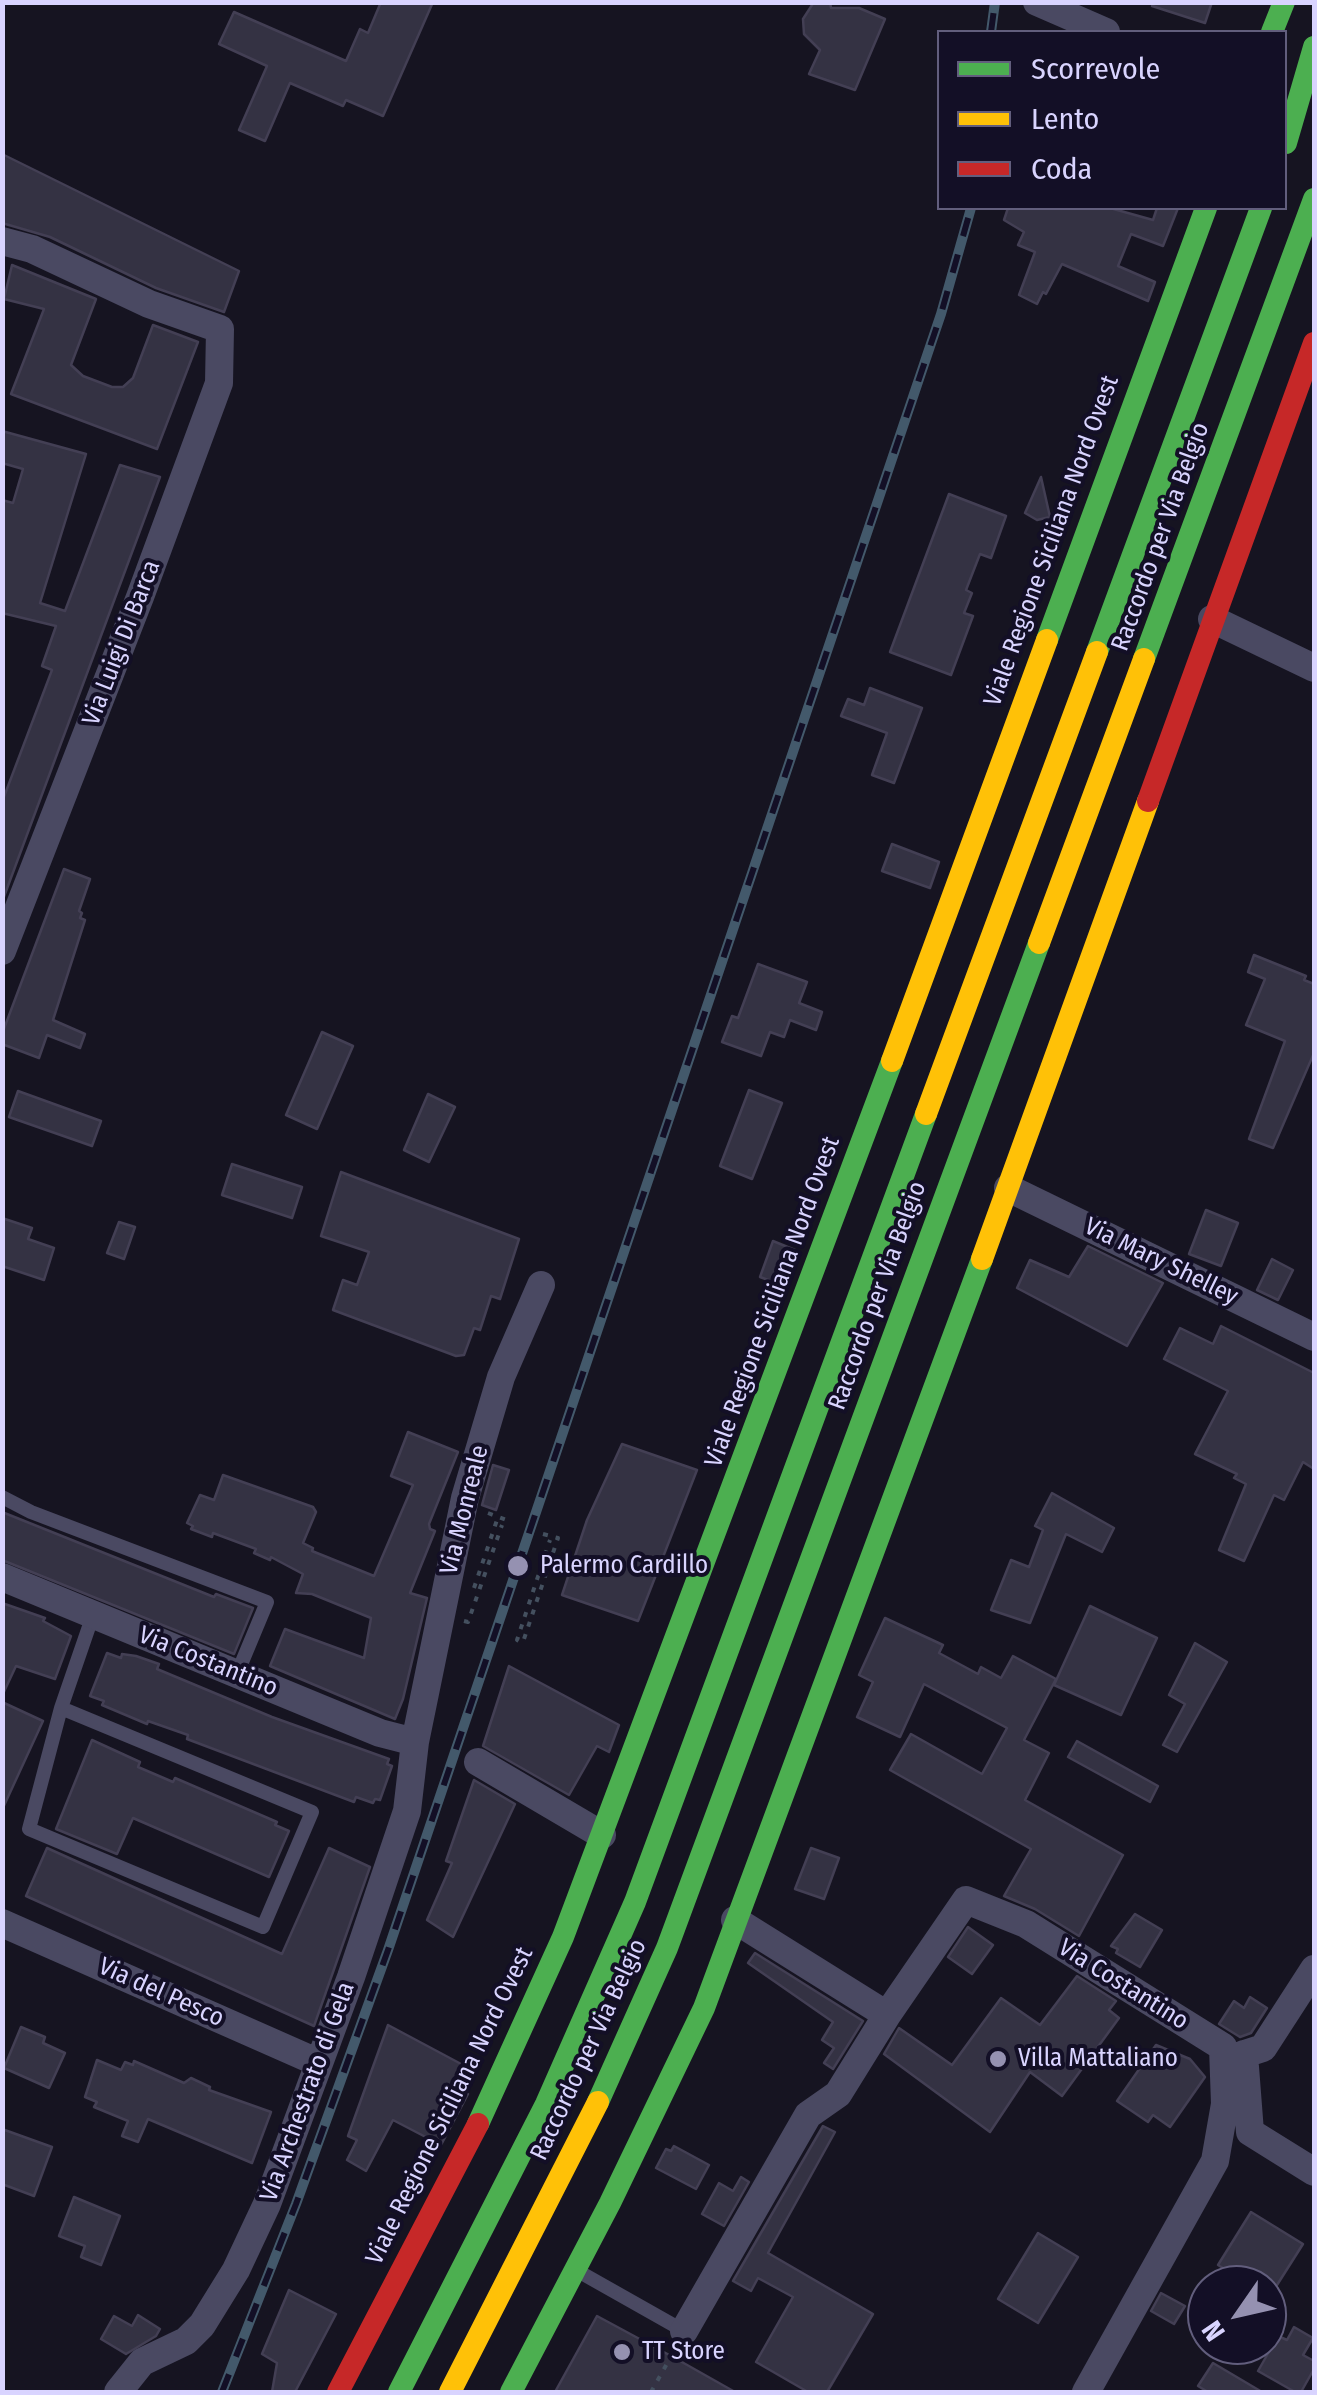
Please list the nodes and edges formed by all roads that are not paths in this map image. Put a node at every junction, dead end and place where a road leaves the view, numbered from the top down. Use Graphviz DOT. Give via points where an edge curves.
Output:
graph roads {
  1 [pos="1037,2"];
  2 [pos="1284,2"];
  3 [pos="1101,30"];
  4 [pos="1273,30"];
  5 [pos="1314,47"];
  6 [pos="1314,66"];
  7 [pos="1287,138"];
  8 [pos="1287,140"];
  9 [pos="1314,199"];
  10 [pos="1205,210"];
  11 [pos="1261,210"];
  12 [pos="2,241"];
  13 [pos="1314,343"];
  14 [pos="1212,619"];
  15 [pos="1314,668"];
  16 [pos="2,951"];
  17 [pos="1008,1188"];
  18 [pos="541,1285"];
  19 [pos="1314,1336"];
  20 [pos="2,1497"];
  21 [pos="2,1577"];
  22 [pos="94,1615"];
  23 [pos="238,1674"];
  24 [pos="60,1708"];
  25 [pos="415,1742"];
  26 [pos="478,1762"];
  27 [pos="602,1835"];
  28 [pos="735,1920"];
  29 [pos="2,1923"];
  30 [pos="1314,1969"];
  31 [pos="888,2014"];
  32 [pos="1233,2057"];
  33 [pos="319,2063"];
  34 [pos="1314,2172"];
  35 [pos="576,2270"];
  36 [pos="684,2331"];
  37 [pos="118,2392"];
  38 [pos="338,2392"];
  39 [pos="399,2392"];
  40 [pos="450,2392"];
  41 [pos="512,2392"];
  42 [pos="1086,2392"];
  1 -- 3 [label="street"];
  2 -- 4 [label="main road"];
  5 -- 7 [label="main road"];
  6 -- 8 [label="main road"];
  9 -- 40 [label="main road, Raccordo per Via Belgio" via="667,1948 590,2120"];
  10 -- 27 [label="main road, Viale Regione Siciliana Nord Ovest"];
  11 -- 39 [label="main road, Raccordo per Via Belgio" via="635,1902 546,2104"];
  12 -- 16 [label="street, Via Luigi Di Barca" via="220,329 219,383"];
  13 -- 14 [label="main road"];
  14 -- 15 [label="street"];
  14 -- 17 [label="main road"];
  17 -- 19 [label="street, Via Mary Shelley"];
  17 -- 28 [label="main road"];
  18 -- 25 [label="street, Via Monreale" via="501,1377 464,1498"];
  20 -- 23 [label="lane" via="267,1602"];
  21 -- 22 [label="street, Via Costantino"];
  22 -- 23 [label="street, Via Costantino"];
  22 -- 24 [label="lane"];
  23 -- 25 [label="street, Via Costantino"];
  24 -- 24 [label="lane" via="312,1812 263,1927 29,1829"];
  25 -- 33 [label="street, Via Archestrato di Gela" via="407,1810"];
  26 -- 27 [label="street"];
  27 -- 38 [label="main road, Viale Regione Siciliana Nord Ovest" via="487,2106"];
  28 -- 31 [label="street"];
  28 -- 35 [label="main road" via="704,2008"];
  29 -- 33 [label="street, Via del Pesco"];
  30 -- 32 [label="street" via="1263,2048"];
  31 -- 32 [label="street, Via Costantino" via="966,1900 1026,1924"];
  31 -- 36 [label="street" via="838,2094 808,2115"];
  32 -- 34 [label="street" via="1250,2132"];
  32 -- 42 [label="street" via="1214,2161"];
  33 -- 37 [label="street, Via Archestrato di Gela" via="268,2204 236,2270 202,2325 186,2341 142,2362"];
  35 -- 36 [label="lane"];
  35 -- 41 [label="main road"];
}
